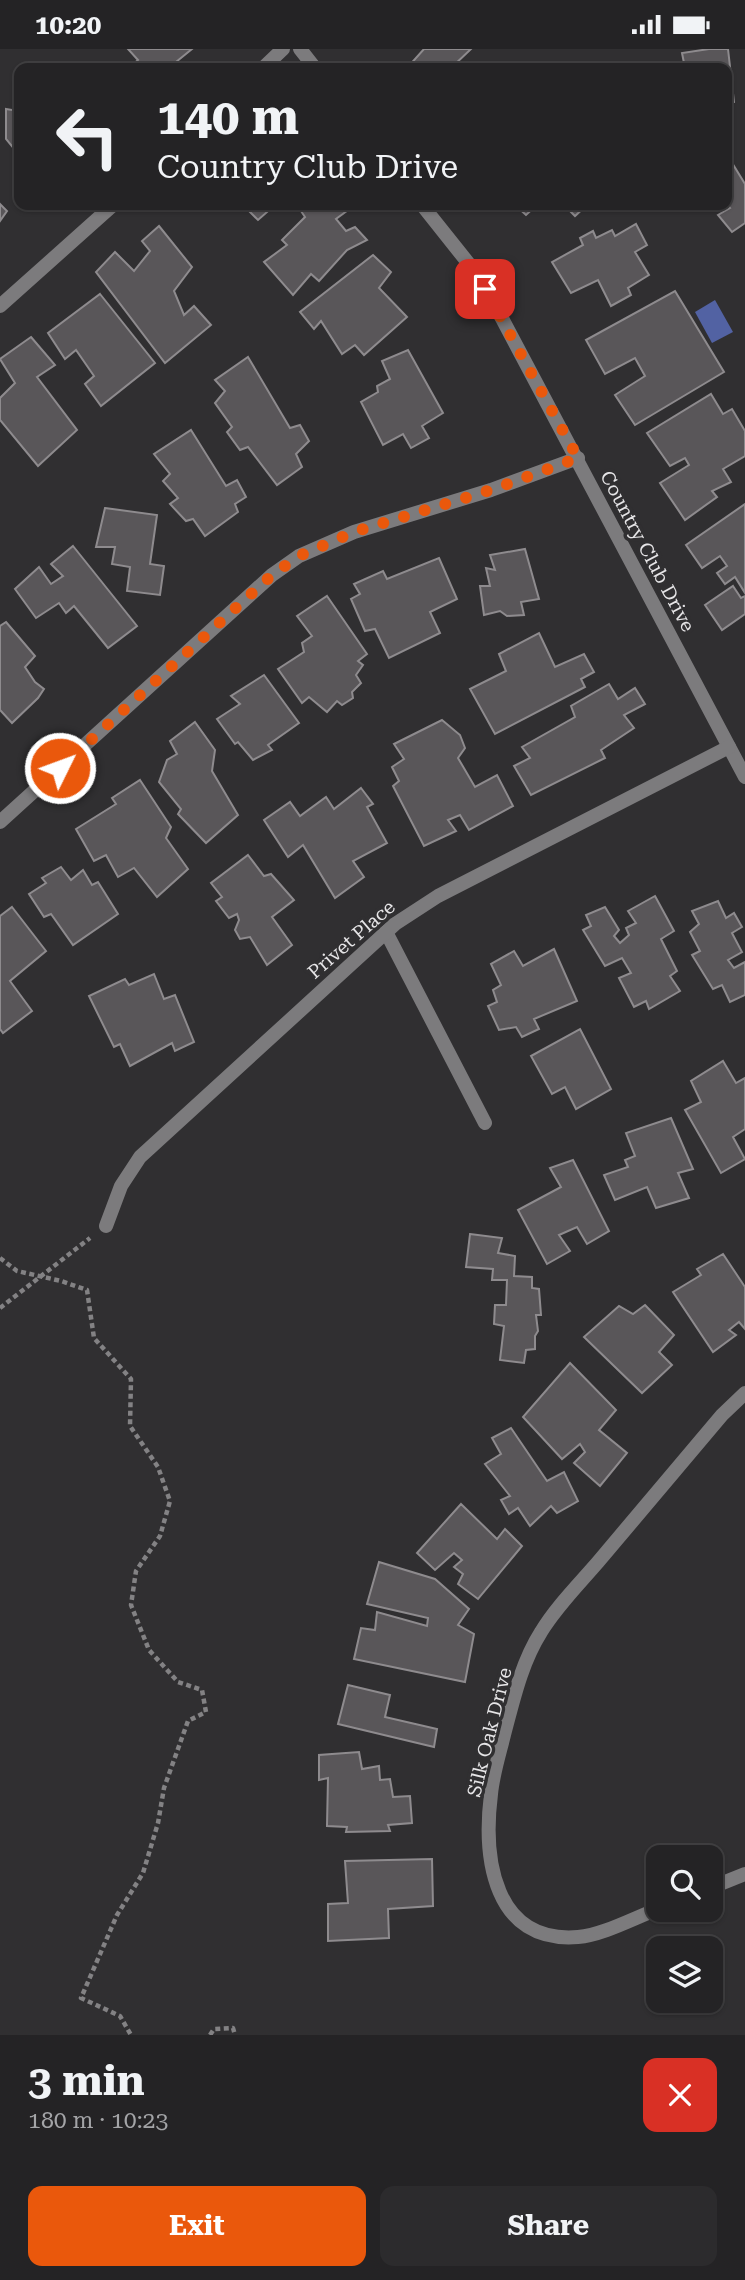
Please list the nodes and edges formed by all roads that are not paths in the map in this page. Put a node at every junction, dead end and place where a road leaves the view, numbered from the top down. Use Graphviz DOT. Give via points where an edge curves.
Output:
graph roads {
  1 [pos="283,49"];
  2 [pos="300,49"];
  3 [pos="268,63"];
  4 [pos="311,63"];
  5 [pos="107,210"];
  6 [pos="426,210"];
  7 [pos="0,306"];
  8 [pos="578,458"];
  9 [pos="729,747"];
  10 [pos="745,777"];
  11 [pos="0,822"];
  12 [pos="386,932"];
  13 [pos="485,1123"];
  14 [pos="106,1226"];
  15 [pos="745,1393"];
  16 [pos="745,1874"];
  17 [pos="723,1883"];
  18 [pos="646,1914"];
  1 -- 3 [label="street"];
  2 -- 4 [label="street"];
  5 -- 7 [label="street"];
  6 -- 8 [label="street, Country Club Drive" via="473,269"];
  8 -- 9 [label="street, Country Club Drive"];
  8 -- 11 [label="street" via="354,532 299,556 272,575"];
  9 -- 10 [label="street, Country Club Drive"];
  9 -- 12 [label="street, Privet Place" via="438,896"];
  12 -- 13 [label="street"];
  12 -- 14 [label="street, Privet Place" via="140,1157 121,1186"];
  15 -- 18 [label="street, Silk Oak Drive" via="540,1633 518,1680 491,1792 493,1877 508,1908 529,1926 551,1935 580,1937"];
  16 -- 17 [label="street"];
}
